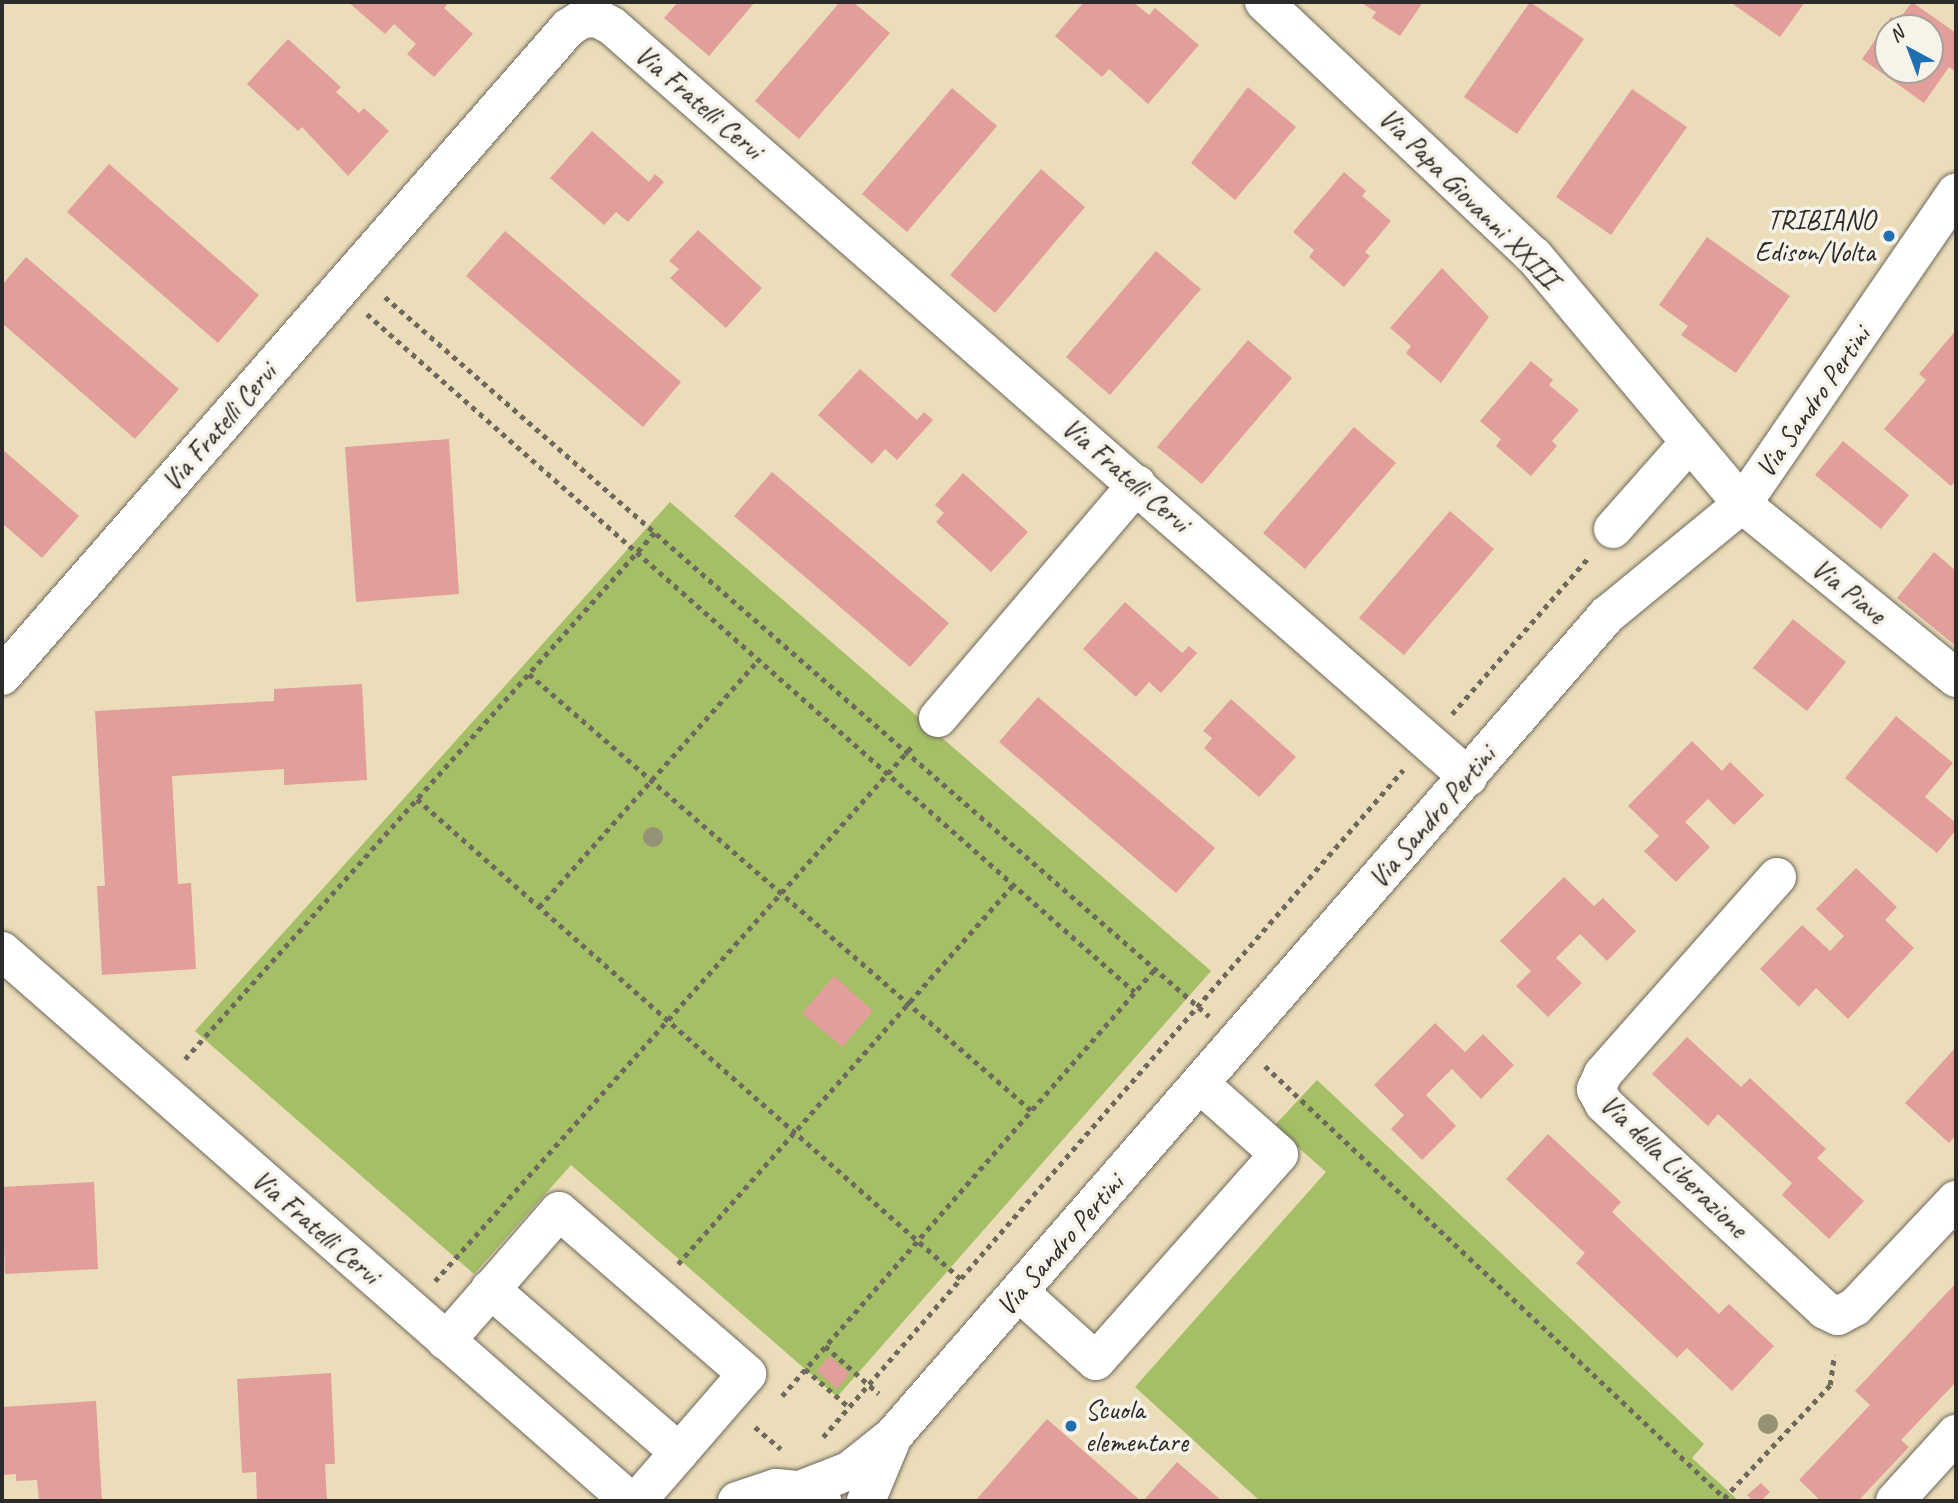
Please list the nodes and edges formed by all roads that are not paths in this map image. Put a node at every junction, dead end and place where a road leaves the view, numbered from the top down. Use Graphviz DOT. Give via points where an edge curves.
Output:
graph roads {
  1 [pos="1267,3"];
  2 [pos="1956,193"];
  3 [pos="1690,442"];
  4 [pos="1137,484"];
  5 [pos="1742,504"];
  6 [pos="1613,529"];
  7 [pos="2,676"];
  8 [pos="1956,678"];
  9 [pos="938,718"];
  10 [pos="1468,777"];
  11 [pos="1777,877"];
  12 [pos="2,951"];
  13 [pos="1200,1084"];
  14 [pos="1956,1200"];
  15 [pos="491,1289"];
  16 [pos="1018,1292"];
  17 [pos="446,1340"];
  18 [pos="1956,1434"];
  19 [pos="893,1436"];
  20 [pos="679,1452"];
  21 [pos="811,1496"];
  22 [pos="630,1501"];
  23 [pos="637,1501"];
  24 [pos="737,1501"];
  25 [pos="866,1501"];
  26 [pos="1895,1501"];
  1 -- 3 [label="street, Via Papa Giovanni XXIII" via="1534,256"];
  2 -- 5 [label="street, Via Sandro Pertini"];
  3 -- 5 [label="street, Via Papa Giovanni XXIII"];
  3 -- 6 [label="street"];
  4 -- 7 [label="street, Via Fratelli Cervi" via="612,26 597,18 582,19 568,28 368,281"];
  4 -- 9 [label="street"];
  4 -- 10 [label="street, Via Fratelli Cervi"];
  5 -- 8 [label="street, Via Piave"];
  5 -- 10 [label="street, Via Sandro Pertini" via="1607,615"];
  10 -- 13 [label="street, Via Sandro Pertini"];
  11 -- 14 [label="street, Via della Liberazione" via="1603,1074 1596,1089 1604,1104 1825,1310 1838,1316 1855,1307"];
  12 -- 17 [label="street, Via Fratelli Cervi"];
  13 -- 16 [label="street, Via Sandro Pertini"];
  13 -- 16 [label="street" via="1279,1154 1096,1361"];
  15 -- 17 [label="street"];
  15 -- 20 [label="street"];
  15 -- 20 [label="street" via="559,1211 653,1292 747,1374"];
  16 -- 19 [label="street, Via Sandro Pertini"];
  17 -- 22 [label="street, Via Fratelli Cervi"];
  18 -- 26 [label="street"];
  19 -- 21 [label="street, Via Sandro Pertini"];
  19 -- 25 [label="street, Via Sandro Pertini"];
  20 -- 23 [label="street"];
  21 -- 24 [label="street, Via Sandro Pertini" via="776,1488"];
}
